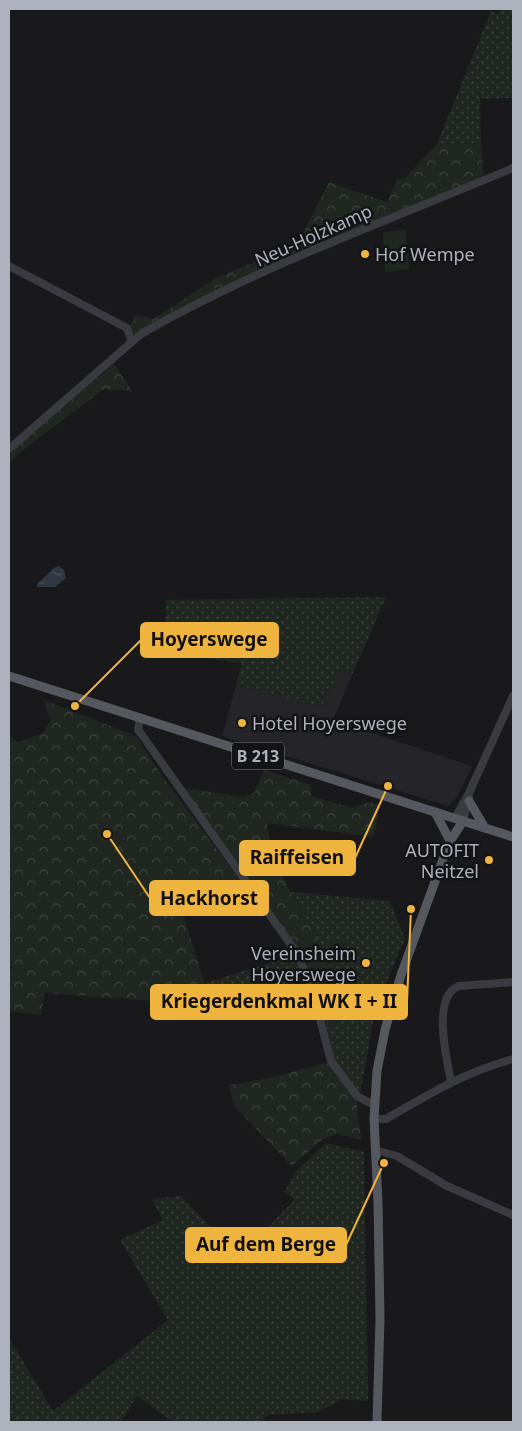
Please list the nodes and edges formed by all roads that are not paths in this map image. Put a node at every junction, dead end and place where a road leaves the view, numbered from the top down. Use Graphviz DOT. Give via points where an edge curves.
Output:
graph roads {
  1 [pos="513,168"];
  2 [pos="9,266"];
  3 [pos="132,342"];
  4 [pos="9,449"];
  5 [pos="9,676"];
  6 [pos="513,696"];
  7 [pos="140,718"];
  8 [pos="469,797"];
  9 [pos="435,812"];
  10 [pos="459,819"];
  11 [pos="485,828"];
  12 [pos="513,837"];
  13 [pos="449,840"];
  14 [pos="513,982"];
  15 [pos="513,1059"];
  16 [pos="451,1082"];
  17 [pos="374,1105"];
  18 [pos="374,1119"];
  19 [pos="375,1150"];
  20 [pos="513,1215"];
  21 [pos="377,1422"];
  1 -- 3 [label="street, Neu-Holzkamp" via="360,230 228,289 166,320"];
  2 -- 3 [label="street" via="127,328"];
  3 -- 4 [label="street, Neu-Holzkamp"];
  5 -- 7 [label="main road, B 213"];
  6 -- 8 [label="street"];
  7 -- 9 [label="main road, B 213"];
  7 -- 17 [label="street" via="138,730 296,952 312,988 331,1061 358,1096"];
  8 -- 10 [label="street"];
  8 -- 11 [label="main road"];
  9 -- 10 [label="main road, B 213"];
  9 -- 13 [label="main road"];
  10 -- 11 [label="main road, B 213"];
  10 -- 13 [label="main road"];
  11 -- 12 [label="main road, B 213"];
  13 -- 17 [label="main road" via="394,999 377,1071"];
  14 -- 16 [label="street" via="459,986 447,995 442,1035"];
  15 -- 16 [label="street" via="480,1068"];
  16 -- 18 [label="street" via="386,1119"];
  17 -- 18 [label="main road"];
  18 -- 19 [label="main road"];
  19 -- 20 [label="street" via="397,1156 447,1186"];
  19 -- 21 [label="main road" via="380,1310"];
}
